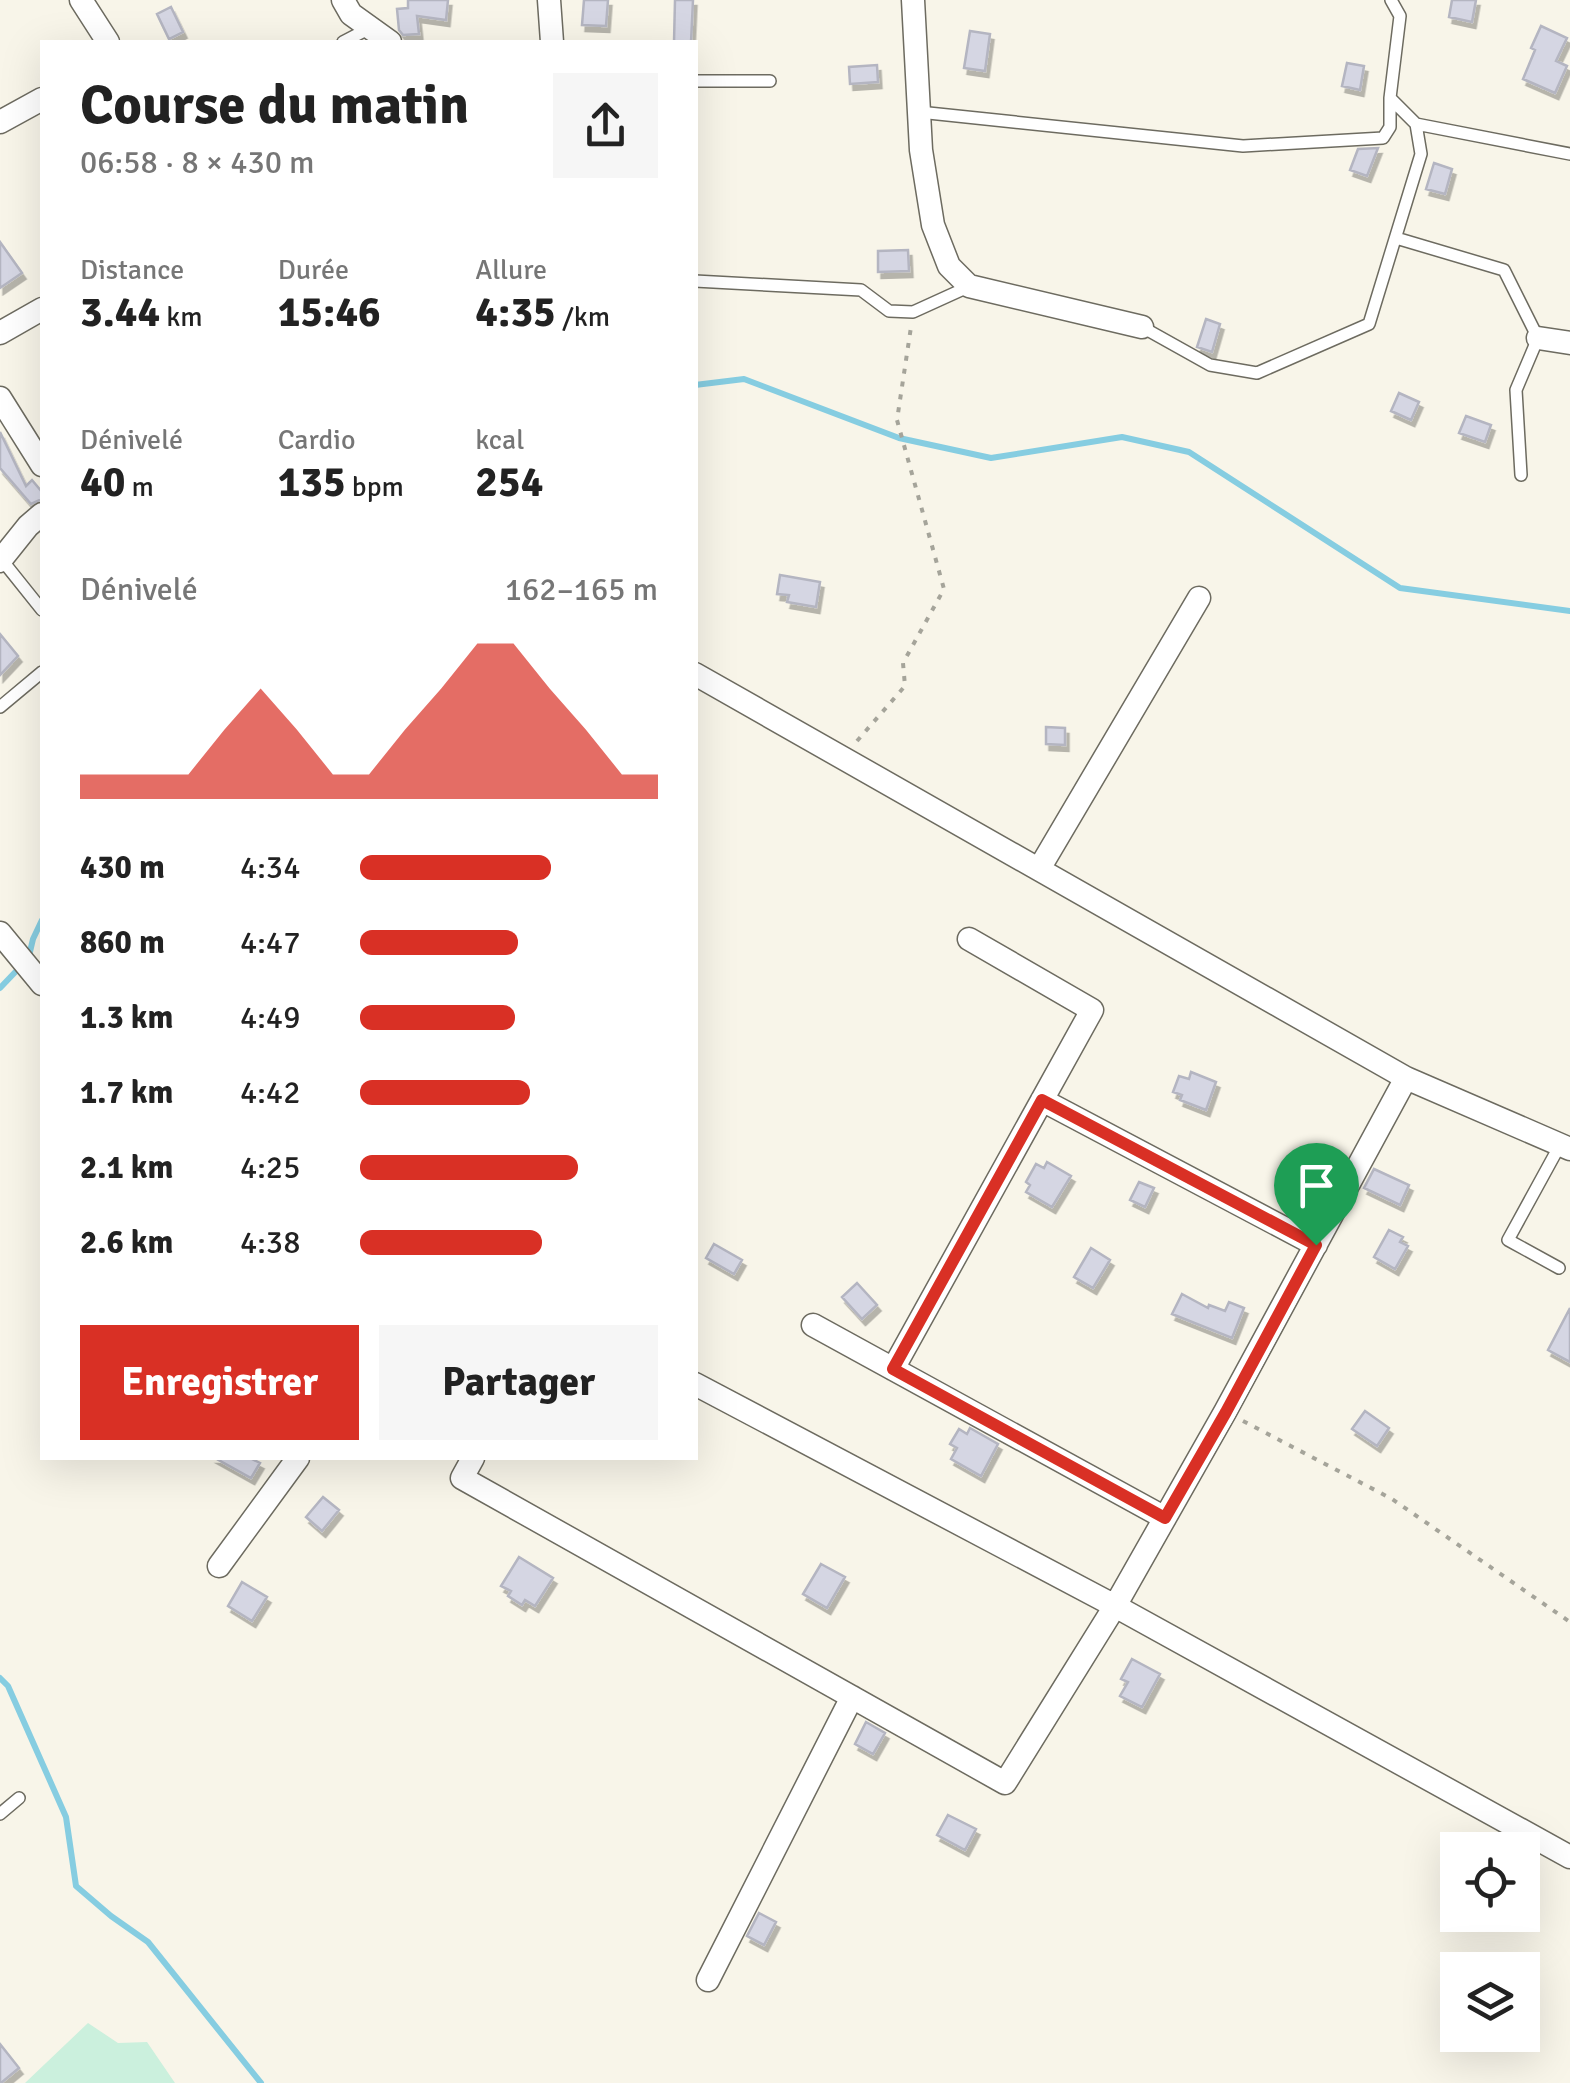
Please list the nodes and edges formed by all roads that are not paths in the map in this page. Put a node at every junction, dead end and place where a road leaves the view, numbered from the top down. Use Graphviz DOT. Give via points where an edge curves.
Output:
graph roads {
  1 [pos="80,0"];
  2 [pos="343,0"];
  3 [pos="549,0"];
  4 [pos="913,0"];
  5 [pos="1391,0"];
  6 [pos="368,29"];
  7 [pos="107,40"];
  8 [pos="347,40"];
  9 [pos="387,40"];
  10 [pos="552,40"];
  11 [pos="698,80"];
  12 [pos="770,81"];
  13 [pos="1390,98"];
  14 [pos="40,100"];
  15 [pos="919,112"];
  16 [pos="0,122"];
  17 [pos="1416,124"];
  18 [pos="1570,154"];
  19 [pos="1396,238"];
  20 [pos="698,281"];
  21 [pos="970,286"];
  22 [pos="40,310"];
  23 [pos="1142,326"];
  24 [pos="0,333"];
  25 [pos="1538,338"];
  26 [pos="1570,343"];
  27 [pos="0,398"];
  28 [pos="40,462"];
  29 [pos="1521,475"];
  30 [pos="40,516"];
  31 [pos="1,560"];
  32 [pos="1198,598"];
  33 [pos="40,608"];
  34 [pos="40,674"];
  35 [pos="698,676"];
  36 [pos="0,707"];
  37 [pos="1039,869"];
  38 [pos="0,934"];
  39 [pos="968,938"];
  40 [pos="40,982"];
  41 [pos="1406,1078"];
  42 [pos="1042,1100"];
  43 [pos="1565,1147"];
  44 [pos="1316,1245"];
  45 [pos="1559,1268"];
  46 [pos="813,1325"];
  47 [pos="893,1369"];
  48 [pos="698,1386"];
  49 [pos="297,1460"];
  50 [pos="472,1460"];
  51 [pos="1165,1518"];
  52 [pos="219,1566"];
  53 [pos="1115,1606"];
  54 [pos="852,1697"];
  55 [pos="19,1798"];
  56 [pos="0,1814"];
  57 [pos="1570,1857"];
  58 [pos="708,1980"];
  1 -- 7 [label="street"];
  2 -- 6 [label="street"];
  3 -- 10 [label="street"];
  4 -- 15 [label="street"];
  5 -- 13 [label="lane" via="1400,16"];
  6 -- 8 [label="lane"];
  6 -- 9 [label="street"];
  11 -- 12 [label="lane"];
  13 -- 15 [label="lane" via="1383,138 1243,146"];
  13 -- 17 [label="lane"];
  14 -- 16 [label="street"];
  15 -- 21 [label="street" via="933,226 949,266"];
  17 -- 18 [label="lane"];
  17 -- 19 [label="lane" via="1421,154"];
  19 -- 23 [label="lane" via="1369,324 1258,372 1210,366"];
  19 -- 25 [label="lane" via="1504,270"];
  20 -- 21 [label="lane" via="862,290 889,311 913,312"];
  21 -- 23 [label="street"];
  22 -- 24 [label="street"];
  25 -- 26 [label="street"];
  25 -- 29 [label="lane" via="1516,390"];
  27 -- 28 [label="street"];
  30 -- 31 [label="street"];
  31 -- 33 [label="lane"];
  32 -- 37 [label="street"];
  34 -- 36 [label="lane"];
  35 -- 37 [label="street"];
  37 -- 41 [label="street"];
  38 -- 40 [label="street"];
  39 -- 42 [label="street" via="1092,1010"];
  41 -- 43 [label="street"];
  41 -- 44 [label="street"];
  42 -- 44 [label="street"];
  42 -- 47 [label="street"];
  43 -- 45 [label="lane" via="1508,1240"];
  44 -- 51 [label="street"];
  46 -- 47 [label="street"];
  47 -- 51 [label="street"];
  48 -- 53 [label="street"];
  49 -- 52 [label="street"];
  50 -- 54 [label="street" via="462,1478"];
  51 -- 53 [label="street"];
  53 -- 54 [label="street" via="1005,1783"];
  53 -- 57 [label="street"];
  54 -- 58 [label="street"];
  55 -- 56 [label="lane"];
}
